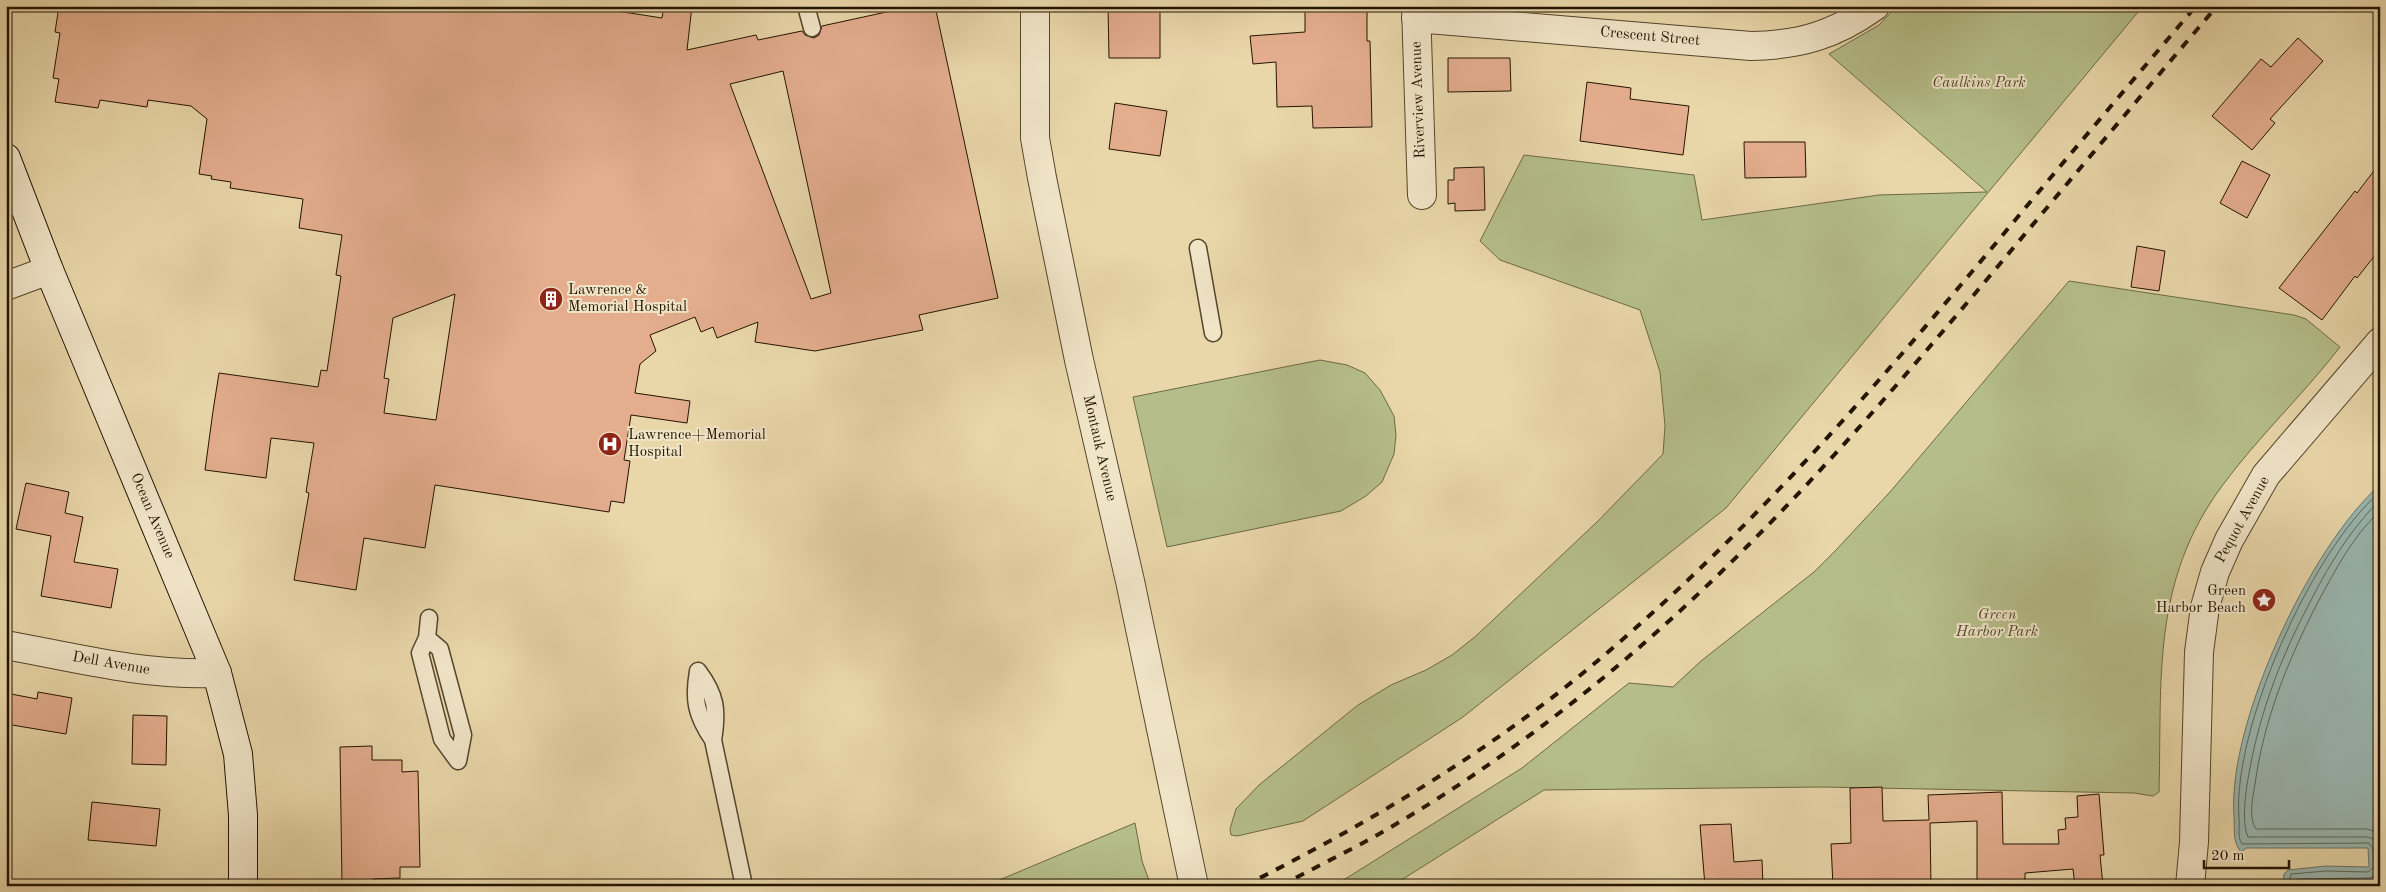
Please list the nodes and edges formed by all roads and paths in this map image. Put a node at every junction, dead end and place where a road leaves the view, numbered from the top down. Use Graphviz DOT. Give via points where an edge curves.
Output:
graph roads {
  1 [pos="806,6"];
  2 [pos="1035,6"];
  3 [pos="1875,6"];
  4 [pos="1416,12"];
  5 [pos="812,28"];
  6 [pos="6,158"];
  7 [pos="1422,195"];
  8 [pos="1198,248"];
  9 [pos="48,270"];
  10 [pos="6,286"];
  11 [pos="1213,333"];
  12 [pos="2380,342"];
  13 [pos="429,618"];
  14 [pos="427,638"];
  15 [pos="6,645"];
  16 [pos="216,673"];
  17 [pos="712,740"];
  18 [pos="1193,881"];
  19 [pos="243,886"];
  20 [pos="744,886"];
  21 [pos="2190,886"];
  1 -- 5 [label="lane"];
  2 -- 18 [label="street, Montauk Avenue" via="1035,138 1042,178"];
  3 -- 4 [label="street, Crescent Street" via="1837,30 1784,46 1750,46"];
  4 -- 7 [label="street, Riverview Avenue"];
  6 -- 9 [label="street, Ocean Avenue"];
  8 -- 11 [label="lane"];
  9 -- 10 [label="street"];
  9 -- 16 [label="street, Ocean Avenue"];
  12 -- 21 [label="street, Pequot Avenue" via="2266,475 2229,540 2215,572 2205,607 2199,652"];
  13 -- 14 [label="lane"];
  14 -- 14 [label="lane" via="420,653 442,739 458,761 463,735 440,649"];
  15 -- 16 [label="street, Dell Avenue" via="152,672"];
  16 -- 19 [label="street, Ocean Avenue" via="232,729 241,781"];
  17 -- 20 [label="lane"];
}
